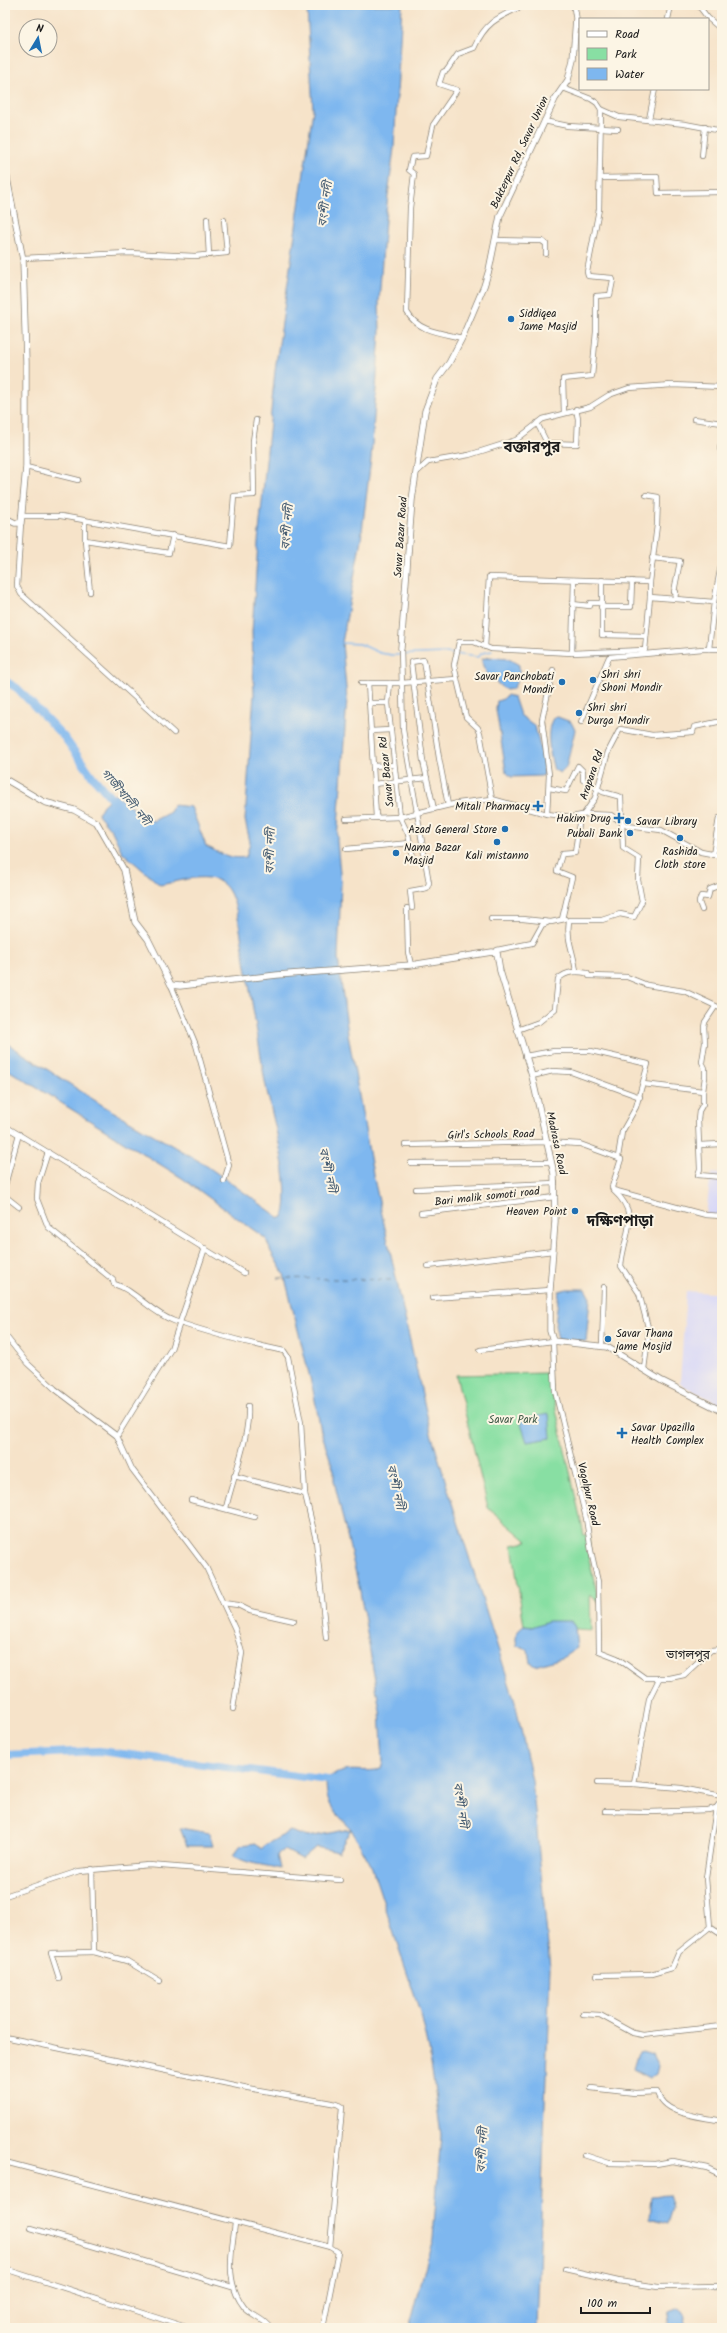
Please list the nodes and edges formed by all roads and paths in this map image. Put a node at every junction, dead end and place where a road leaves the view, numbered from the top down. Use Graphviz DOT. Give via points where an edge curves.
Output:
graph roads {
  1 [pos="524,5"];
  2 [pos="574,5"];
  3 [pos="670,5"];
  4 [pos="698,5"];
  5 [pos="668,18"];
  6 [pos="708,18"];
  7 [pos="709,19"];
  8 [pos="722,30"];
  9 [pos="563,88"];
  10 [pos="655,90"];
  11 [pos="601,109"];
  12 [pos="649,119"];
  13 [pos="544,121"];
  14 [pos="601,127"];
  15 [pos="705,127"];
  16 [pos="618,129"];
  17 [pos="722,131"];
  18 [pos="702,156"];
  19 [pos="5,168"];
  20 [pos="601,178"];
  21 [pos="722,192"];
  22 [pos="207,219"];
  23 [pos="224,220"];
  24 [pos="495,240"];
  25 [pos="546,254"];
  26 [pos="209,255"];
  27 [pos="23,258"];
  28 [pos="462,338"];
  29 [pos="722,388"];
  30 [pos="430,393"];
  31 [pos="576,409"];
  32 [pos="564,413"];
  33 [pos="694,419"];
  34 [pos="256,420"];
  35 [pos="537,423"];
  36 [pos="722,423"];
  37 [pos="722,437"];
  38 [pos="722,450"];
  39 [pos="26,467"];
  40 [pos="417,472"];
  41 [pos="78,480"];
  42 [pos="646,495"];
  43 [pos="21,516"];
  44 [pos="5,518"];
  45 [pos="85,520"];
  46 [pos="20,523"];
  47 [pos="173,535"];
  48 [pos="85,540"];
  49 [pos="652,558"];
  50 [pos="722,560"];
  51 [pos="574,580"];
  52 [pos="602,580"];
  53 [pos="632,581"];
  54 [pos="650,582"];
  55 [pos="90,592"];
  56 [pos="650,597"];
  57 [pos="675,599"];
  58 [pos="714,602"];
  59 [pos="572,604"];
  60 [pos="601,605"];
  61 [pos="646,636"];
  62 [pos="485,646"];
  63 [pos="401,648"];
  64 [pos="709,649"];
  65 [pos="722,649"];
  66 [pos="572,653"];
  67 [pos="552,670"];
  68 [pos="457,679"];
  69 [pos="428,680"];
  70 [pos="413,682"];
  71 [pos="368,683"];
  72 [pos="390,683"];
  73 [pos="401,683"];
  74 [pos="361,684"];
  75 [pos="369,703"];
  76 [pos="388,703"];
  77 [pos="722,721"];
  78 [pos="581,722"];
  79 [pos="390,730"];
  80 [pos="371,731"];
  81 [pos="174,733"];
  82 [pos="393,765"];
  83 [pos="373,766"];
  84 [pos="5,778"];
  85 [pos="427,778"];
  86 [pos="411,780"];
  87 [pos="396,782"];
  88 [pos="374,784"];
  89 [pos="550,788"];
  90 [pos="598,789"];
  91 [pos="492,800"];
  92 [pos="448,805"];
  93 [pos="434,809"];
  94 [pos="416,813"];
  95 [pos="547,814"];
  96 [pos="581,815"];
  97 [pos="376,817"];
  98 [pos="400,817"];
  99 [pos="722,818"];
  100 [pos="346,819"];
  101 [pos="621,820"];
  102 [pos="410,843"];
  103 [pos="346,849"];
  104 [pos="713,855"];
  105 [pos="722,856"];
  106 [pos="413,857"];
  107 [pos="722,878"];
  108 [pos="702,910"];
  109 [pos="491,919"];
  110 [pos="562,919"];
  111 [pos="569,920"];
  112 [pos="549,922"];
  113 [pos="497,952"];
  114 [pos="411,965"];
  115 [pos="576,972"];
  116 [pos="171,985"];
  117 [pos="715,1007"];
  118 [pos="722,1009"];
  119 [pos="517,1030"];
  120 [pos="526,1056"];
  121 [pos="532,1076"];
  122 [pos="643,1084"];
  123 [pos="703,1091"];
  124 [pos="640,1097"];
  125 [pos="5,1126"];
  126 [pos="19,1134"];
  127 [pos="547,1142"];
  128 [pos="722,1144"];
  129 [pos="405,1145"];
  130 [pos="699,1145"];
  131 [pos="48,1152"];
  132 [pos="618,1157"];
  133 [pos="551,1162"];
  134 [pos="411,1163"];
  135 [pos="722,1177"];
  136 [pos="224,1181"];
  137 [pos="555,1183"];
  138 [pos="5,1184"];
  139 [pos="416,1189"];
  140 [pos="613,1190"];
  141 [pos="5,1196"];
  142 [pos="555,1197"];
  143 [pos="19,1207"];
  144 [pos="421,1213"];
  145 [pos="722,1216"];
  146 [pos="205,1248"];
  147 [pos="553,1251"];
  148 [pos="428,1266"];
  149 [pos="244,1273"];
  150 [pos="604,1287"];
  151 [pos="550,1290"];
  152 [pos="432,1298"];
  153 [pos="181,1322"];
  154 [pos="5,1336"];
  155 [pos="553,1341"];
  156 [pos="602,1346"];
  157 [pos="480,1350"];
  158 [pos="644,1369"];
  159 [pos="248,1406"];
  160 [pos="722,1411"];
  161 [pos="117,1436"];
  162 [pos="234,1476"];
  163 [pos="305,1494"];
  164 [pos="191,1500"];
  165 [pos="226,1508"];
  166 [pos="255,1517"];
  167 [pos="223,1603"];
  168 [pos="294,1621"];
  169 [pos="326,1638"];
  170 [pos="722,1649"];
  171 [pos="659,1679"];
  172 [pos="233,1709"];
  173 [pos="597,1784"];
  174 [pos="634,1784"];
  175 [pos="722,1796"];
  176 [pos="722,1800"];
  177 [pos="716,1808"];
  178 [pos="605,1811"];
  179 [pos="92,1869"];
  180 [pos="340,1880"];
  181 [pos="5,1896"];
  182 [pos="710,1927"];
  183 [pos="722,1935"];
  184 [pos="94,1952"];
  185 [pos="597,1975"];
  186 [pos="59,1978"];
  187 [pos="160,1981"];
  188 [pos="583,2014"];
  189 [pos="722,2026"];
  190 [pos="5,2037"];
  191 [pos="591,2088"];
  192 [pos="722,2121"];
  193 [pos="584,2155"];
  194 [pos="5,2162"];
  195 [pos="722,2174"];
  196 [pos="235,2223"];
  197 [pos="31,2228"];
  198 [pos="330,2247"];
  199 [pos="5,2269"];
  200 [pos="565,2269"];
  201 [pos="722,2286"];
  202 [pos="232,2287"];
  203 [pos="189,2328"];
  204 [pos="270,2328"];
  205 [pos="323,2328"];
  1 -- 28 [label="street" via="482,30 474,48 458,54 449,63 438,84 457,90 433,125 426,156 412,157 410,160 409,170 414,174 410,208 407,312 420,326"];
  2 -- 9 [label="street, Bakterpur Rd, Savar Union" via="576,18 573,60"];
  3 -- 5 [label="street"];
  4 -- 6 [label="street"];
  7 -- 8 [label="street"];
  9 -- 11 [label="street" via="590,99"];
  9 -- 13 [label="street, Bakterpur Rd, Savar Union"];
  10 -- 12 [label="street"];
  11 -- 12 [label="street" via="619,117"];
  11 -- 14 [label="street"];
  12 -- 15 [label="street"];
  13 -- 14 [label="street" via="568,126"];
  13 -- 24 [label="street, Bakterpur Rd, Savar Union" via="500,216"];
  14 -- 16 [label="street"];
  14 -- 20 [label="street"];
  15 -- 17 [label="street"];
  15 -- 18 [label="street"];
  19 -- 27 [label="street"];
  20 -- 21 [label="street" via="658,177 658,193"];
  20 -- 32 [label="street" via="599,209 588,274 613,280 610,295 596,296 592,376 563,379"];
  22 -- 26 [label="street"];
  23 -- 26 [label="street" via="227,254"];
  24 -- 25 [label="street" via="542,241 546,244"];
  24 -- 28 [label="street, Bakterpur Rd, Savar Union" via="489,270"];
  26 -- 27 [label="street" via="128,253"];
  27 -- 39 [label="street"];
  28 -- 30 [label="street, Bakterpur Rd, Savar Union"];
  29 -- 31 [label="street" via="672,385 629,388 609,395 590,407"];
  30 -- 40 [label="street, Savar Bazar Road" via="425,411"];
  31 -- 32 [label="street"];
  31 -- 35 [label="street" via="577,444 547,443"];
  32 -- 35 [label="street"];
  33 -- 36 [label="street"];
  34 -- 47 [label="street" via="253,441 254,495 234,496 230,546"];
  35 -- 40 [label="street" via="516,440 469,455 428,462"];
  37 -- 38 [label="street"];
  39 -- 41 [label="street"];
  39 -- 43 [label="street"];
  40 -- 63 [label="street, Savar Bazar Road" via="412,500"];
  42 -- 49 [label="street" via="658,497 656,539"];
  43 -- 45 [label="street" via="61,516"];
  43 -- 46 [label="street"];
  44 -- 46 [label="street"];
  45 -- 47 [label="street"];
  45 -- 48 [label="street"];
  46 -- 81 [label="street" via="17,586 21,594"];
  47 -- 48 [label="street" via="169,553"];
  48 -- 55 [label="street"];
  49 -- 54 [label="street"];
  49 -- 57 [label="street" via="680,561"];
  50 -- 58 [label="street"];
  51 -- 52 [label="street"];
  51 -- 59 [label="street"];
  51 -- 62 [label="street" via="490,577"];
  52 -- 53 [label="street"];
  52 -- 60 [label="street"];
  53 -- 54 [label="street"];
  53 -- 60 [label="street" via="631,607"];
  54 -- 56 [label="street"];
  56 -- 57 [label="street"];
  56 -- 61 [label="street"];
  57 -- 58 [label="street"];
  58 -- 64 [label="street"];
  59 -- 60 [label="street"];
  59 -- 66 [label="street"];
  60 -- 61 [label="street" via="602,635"];
  61 -- 66 [label="street" via="645,650"];
  62 -- 66 [label="street" via="491,649"];
  62 -- 68 [label="street" via="474,642 459,642 454,665"];
  63 -- 73 [label="street, Savar Bazar Road"];
  64 -- 65 [label="street"];
  64 -- 78 [label="street" via="609,657"];
  67 -- 89 [label="street" via="542,720"];
  68 -- 69 [label="street"];
  68 -- 91 [label="street" via="466,717 480,732"];
  69 -- 70 [label="street"];
  69 -- 70 [label="street" via="424,660 411,662"];
  69 -- 92 [label="street" via="438,758"];
  70 -- 73 [label="street"];
  70 -- 85 [label="street"];
  71 -- 72 [label="street"];
  71 -- 74 [label="street"];
  71 -- 75 [label="street"];
  72 -- 73 [label="street"];
  72 -- 76 [label="street, Savar Bazar Rd"];
  73 -- 86 [label="street, Savar Bazar Road" via="403,730"];
  75 -- 76 [label="street"];
  75 -- 80 [label="street"];
  76 -- 79 [label="street, Savar Bazar Rd"];
  77 -- 90 [label="street, Arapara Rd" via="694,727 693,732 667,734 652,735 622,728 608,752"];
  79 -- 80 [label="street"];
  79 -- 82 [label="street, Savar Bazar Rd"];
  80 -- 83 [label="street"];
  82 -- 83 [label="street"];
  82 -- 87 [label="street, Savar Bazar Rd"];
  83 -- 88 [label="street"];
  84 -- 116 [label="street" via="44,802 74,810 97,823 124,870 135,922 148,938"];
  85 -- 86 [label="street"];
  85 -- 93 [label="street"];
  86 -- 87 [label="street"];
  86 -- 94 [label="street, Savar Bazar Road"];
  87 -- 88 [label="street"];
  87 -- 98 [label="street, Savar Bazar Rd"];
  88 -- 97 [label="street"];
  89 -- 90 [label="street" via="566,791 578,766 583,771 583,780"];
  89 -- 95 [label="street"];
  90 -- 96 [label="street, Arapara Rd" via="591,806"];
  90 -- 101 [label="street" via="621,797"];
  91 -- 92 [label="street"];
  91 -- 95 [label="street"];
  92 -- 93 [label="street"];
  93 -- 94 [label="street"];
  94 -- 98 [label="street"];
  94 -- 114 [label="street" via="429,883 427,888 410,891 408,952"];
  95 -- 96 [label="street"];
  96 -- 101 [label="street" via="610,815"];
  96 -- 110 [label="street" via="575,853 562,854 558,871 572,877"];
  97 -- 98 [label="street"];
  97 -- 100 [label="street"];
  98 -- 102 [label="street, Savar Bazar Rd"];
  99 -- 104 [label="street" via="719,818"];
  101 -- 104 [label="street" via="627,826 661,830 696,850"];
  101 -- 111 [label="street" via="623,848 639,858 640,907 634,917 620,914 602,920"];
  102 -- 103 [label="street"];
  102 -- 106 [label="street, Savar Bazar Rd"];
  104 -- 105 [label="street"];
  107 -- 108 [label="street" via="721,885 710,889 708,897 701,896 699,902"];
  109 -- 112 [label="street"];
  110 -- 111 [label="street"];
  110 -- 112 [label="street"];
  111 -- 115 [label="street" via="567,938"];
  112 -- 113 [label="street" via="542,925 532,943"];
  113 -- 114 [label="street"];
  113 -- 119 [label="street, Madrasa Road" via="500,972"];
  114 -- 116 [label="street"];
  115 -- 117 [label="street" via="587,973 589,976 627,977 647,985 679,990"];
  115 -- 119 [label="street" via="564,973 558,979 555,1009 539,1022"];
  116 -- 136 [label="street" via="196,1045 229,1165"];
  117 -- 118 [label="street"];
  117 -- 123 [label="street" via="704,1027"];
  119 -- 120 [label="street, Madrasa Road"];
  120 -- 121 [label="street, Madrasa Road"];
  120 -- 122 [label="street" via="554,1051 591,1051 648,1064"];
  121 -- 124 [label="street" via="571,1072"];
  121 -- 127 [label="street, Madrasa Road"];
  122 -- 123 [label="street"];
  122 -- 124 [label="street"];
  123 -- 130 [label="street" via="703,1104 698,1120"];
  124 -- 132 [label="street" via="622,1132"];
  125 -- 126 [label="street"];
  126 -- 131 [label="street"];
  126 -- 138 [label="street"];
  127 -- 129 [label="street, Girl's Schools Road"];
  127 -- 132 [label="street, Girl's Schools Road" via="580,1144"];
  127 -- 133 [label="street, Madrasa Road"];
  128 -- 130 [label="street"];
  130 -- 135 [label="street" via="698,1175"];
  131 -- 146 [label="street"];
  131 -- 153 [label="street" via="38,1183 37,1199 48,1226 107,1275 114,1284 126,1287 148,1307"];
  132 -- 140 [label="street" via="621,1163"];
  133 -- 134 [label="street"];
  133 -- 137 [label="street, Madrasa Road"];
  137 -- 139 [label="street"];
  137 -- 142 [label="street, Madrasa Road"];
  140 -- 145 [label="street" via="706,1215"];
  140 -- 158 [label="street" via="628,1205 629,1222 621,1266 639,1293 649,1331"];
  141 -- 143 [label="street"];
  142 -- 144 [label="street, Bari malik somoti road"];
  142 -- 147 [label="street, Madrasa Road"];
  146 -- 149 [label="street"];
  146 -- 153 [label="street"];
  147 -- 148 [label="street"];
  147 -- 151 [label="street, Madrasa Road"];
  150 -- 156 [label="street"];
  151 -- 152 [label="street"];
  151 -- 155 [label="street, Madrasa Road" via="550,1331"];
  153 -- 161 [label="street" via="171,1349"];
  153 -- 163 [label="street" via="207,1332 284,1351 288,1357 301,1424"];
  154 -- 161 [label="street" via="26,1363 55,1389"];
  155 -- 156 [label="street"];
  155 -- 157 [label="street"];
  155 -- 171 [label="street, Vagalpur Road" via="555,1391 586,1518 598,1582 599,1652 617,1658 645,1678"];
  156 -- 158 [label="street"];
  158 -- 160 [label="street" via="662,1381"];
  159 -- 162 [label="street" via="247,1422"];
  161 -- 167 [label="street" via="132,1469 206,1567"];
  162 -- 163 [label="street"];
  162 -- 165 [label="street"];
  163 -- 169 [label="street" via="316,1540"];
  164 -- 165 [label="street"];
  165 -- 166 [label="street"];
  167 -- 168 [label="street" via="238,1604 250,1611"];
  167 -- 172 [label="street" via="242,1653"];
  170 -- 171 [label="street" via="711,1650 684,1675"];
  171 -- 174 [label="street" via="649,1699"];
  173 -- 174 [label="street"];
  174 -- 175 [label="street" via="681,1788"];
  176 -- 177 [label="street"];
  177 -- 178 [label="street" via="649,1812"];
  177 -- 182 [label="street" via="706,1878"];
  179 -- 180 [label="street" via="149,1865"];
  179 -- 181 [label="street"];
  179 -- 184 [label="street"];
  182 -- 183 [label="street"];
  182 -- 185 [label="street" via="679,1952 672,1968 651,1974"];
  184 -- 186 [label="street" via="51,1952"];
  184 -- 187 [label="street" via="127,1961"];
  188 -- 189 [label="street" via="600,2015 643,2035"];
  190 -- 198 [label="street" via="342,2107"];
  191 -- 192 [label="street" via="635,2093 657,2092 664,2106 682,2113"];
  193 -- 195 [label="street" via="609,2163 656,2164 673,2161"];
  194 -- 196 [label="street"];
  196 -- 198 [label="street"];
  196 -- 202 [label="street" via="230,2277"];
  197 -- 202 [label="street"];
  198 -- 205 [label="street" via="338,2252"];
  199 -- 203 [label="street"];
  200 -- 201 [label="street" via="658,2287"];
  202 -- 204 [label="street" via="244,2308 267,2323"];
}
